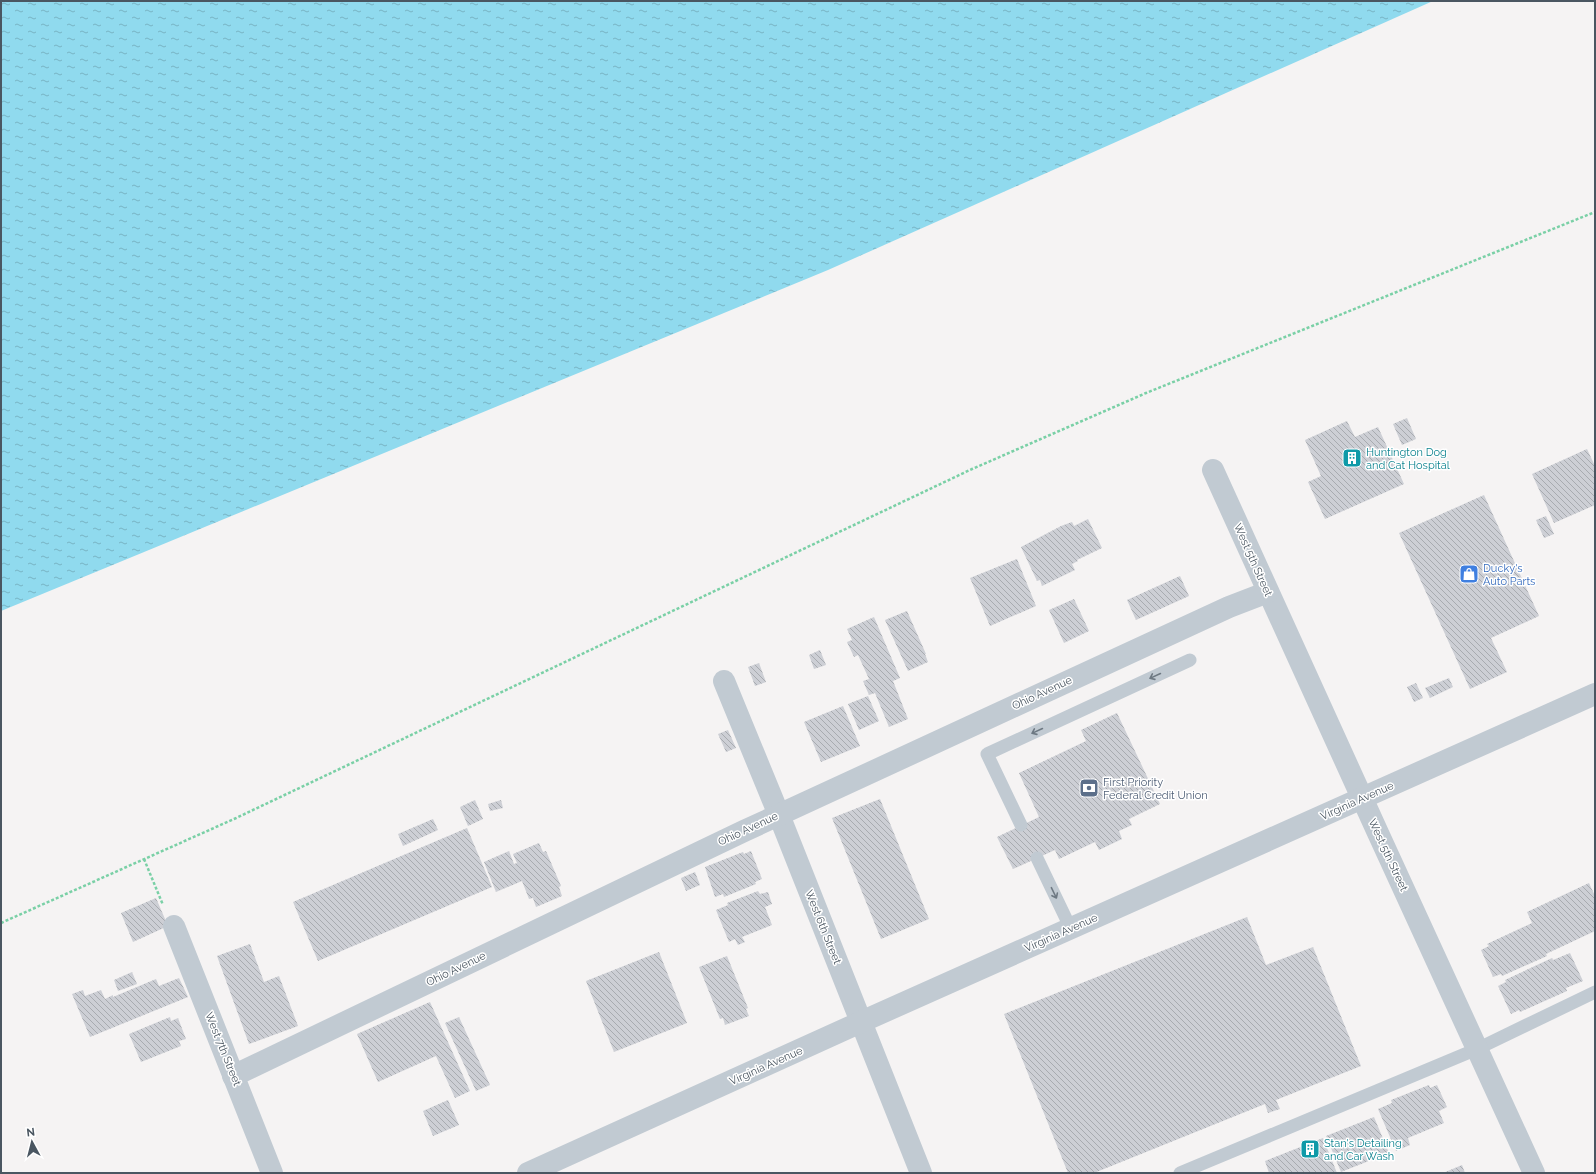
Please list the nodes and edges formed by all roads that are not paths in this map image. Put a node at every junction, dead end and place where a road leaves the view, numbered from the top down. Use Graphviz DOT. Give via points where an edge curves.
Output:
graph roads {
  1 [pos="1213,470"];
  2 [pos="1268,592"];
  3 [pos="1190,660"];
  4 [pos="724,681"];
  5 [pos="1595,694"];
  6 [pos="1362,799"];
  7 [pos="779,815"];
  8 [pos="1021,825"];
  9 [pos="1037,858"];
  10 [pos="170,919"];
  11 [pos="1071,929"];
  12 [pos="1595,992"];
  13 [pos="861,1022"];
  14 [pos="1477,1049"];
  15 [pos="233,1076"];
  16 [pos="272,1173"];
  17 [pos="528,1173"];
  18 [pos="920,1173"];
  19 [pos="1180,1173"];
  20 [pos="1534,1173"];
  1 -- 2 [label="street, West 5th Street"];
  2 -- 6 [label="street, West 5th Street"];
  2 -- 7 [label="street, Ohio Avenue" via="1229,607"];
  3 -- 8 [label="lane, one-way" via="987,754"];
  4 -- 7 [label="street, West 6th Street"];
  5 -- 6 [label="street, Virginia Avenue"];
  6 -- 11 [label="street, Virginia Avenue"];
  6 -- 14 [label="street, West 5th Street"];
  7 -- 13 [label="street, West 6th Street"];
  7 -- 15 [label="street, Ohio Avenue"];
  9 -- 11 [label="lane, one-way"];
  10 -- 15 [label="street, West 7th Street"];
  11 -- 13 [label="street, Virginia Avenue"];
  12 -- 14 [label="lane"];
  13 -- 17 [label="street, Virginia Avenue"];
  13 -- 18 [label="street, West 6th Street"];
  14 -- 19 [label="lane"];
  14 -- 20 [label="street, West 5th Street"];
  15 -- 16 [label="street, West 7th Street"];
}
